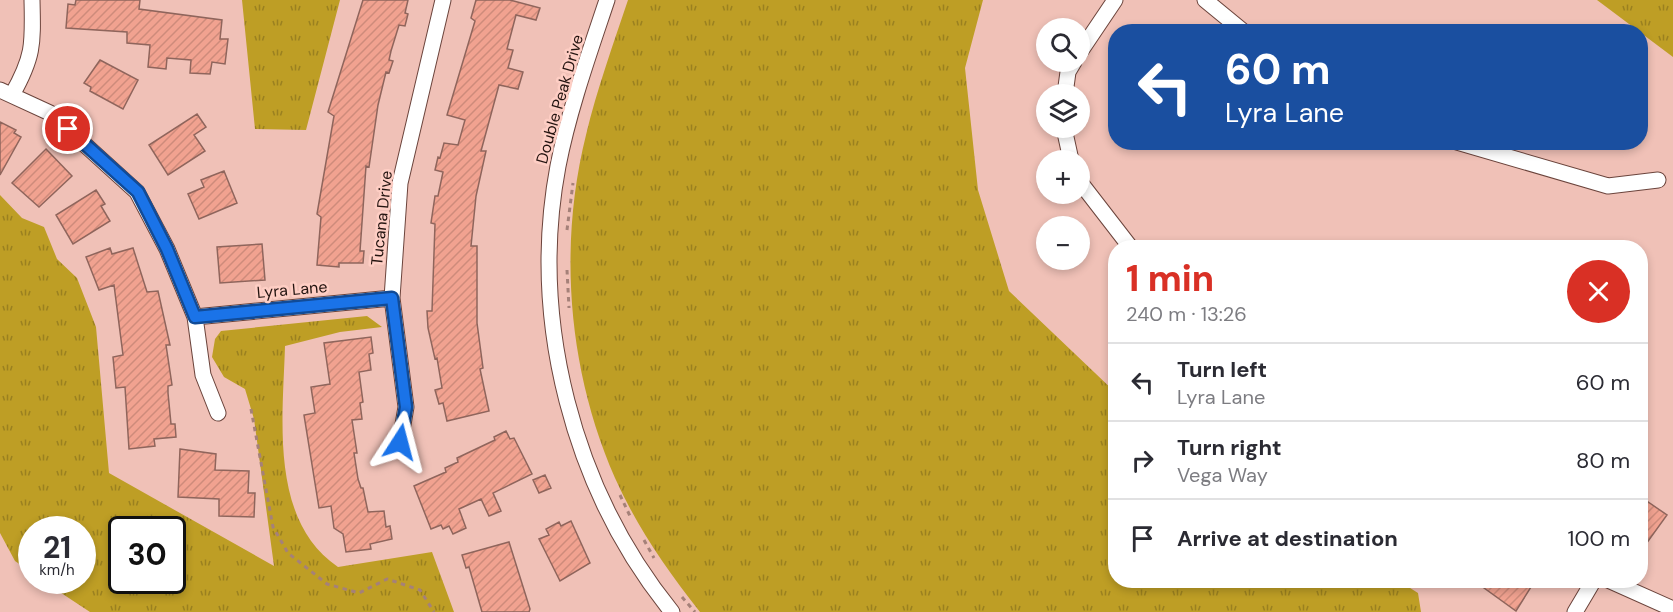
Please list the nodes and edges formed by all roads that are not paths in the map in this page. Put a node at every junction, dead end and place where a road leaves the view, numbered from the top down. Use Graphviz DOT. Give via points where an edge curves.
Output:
graph roads {
  1 [pos="32,0"];
  2 [pos="443,0"];
  3 [pos="607,0"];
  4 [pos="1115,0"];
  5 [pos="1205,0"];
  6 [pos="1234,24"];
  7 [pos="1090,37"];
  8 [pos="6,92"];
  9 [pos="1484,150"];
  10 [pos="1658,180"];
  11 [pos="1090,195"];
  12 [pos="1125,240"];
  13 [pos="392,298"];
  14 [pos="195,317"];
  15 [pos="218,413"];
  16 [pos="400,442"];
  17 [pos="1589,588"];
  18 [pos="1626,588"];
  19 [pos="1673,609"];
  20 [pos="672,612"];
  21 [pos="1575,612"];
  1 -- 8 [label="street" via="34,40 24,74"];
  2 -- 13 [label="street, Tucana Drive" via="400,183"];
  3 -- 20 [label="street, Double Peak Drive" via="558,166 549,248 552,319 572,420 596,483 626,545"];
  4 -- 7 [label="street"];
  5 -- 6 [label="street"];
  8 -- 14 [label="street" via="50,113 138,192"];
  9 -- 10 [label="street" via="1608,186"];
  11 -- 12 [label="street"];
  13 -- 14 [label="street, Lyra Lane"];
  13 -- 16 [label="street, Tucana Drive" via="406,407"];
  14 -- 15 [label="street" via="203,375"];
  17 -- 21 [label="street"];
  18 -- 19 [label="street"];
}
